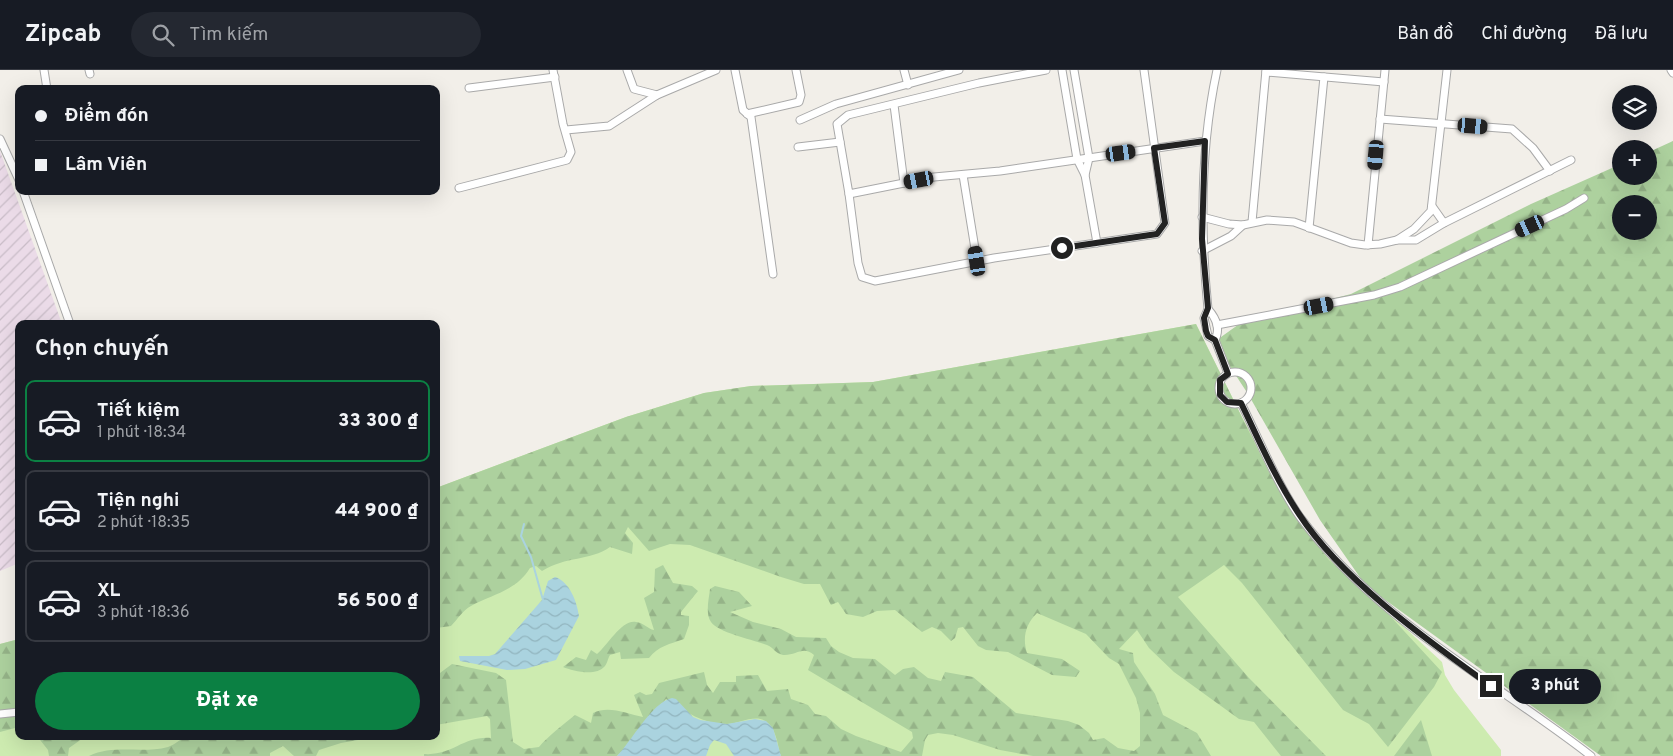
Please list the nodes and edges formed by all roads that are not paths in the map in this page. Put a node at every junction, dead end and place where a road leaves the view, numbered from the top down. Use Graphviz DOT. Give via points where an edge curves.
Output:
graph roads {
  1 [pos="44,70"];
  2 [pos="627,70"];
  3 [pos="716,70"];
  4 [pos="735,70"];
  5 [pos="796,70"];
  6 [pos="904,70"];
  7 [pos="959,70"];
  8 [pos="1046,70"];
  9 [pos="1062,70"];
  10 [pos="1074,70"];
  11 [pos="1144,70"];
  12 [pos="1217,70"];
  13 [pos="1385,70"];
  14 [pos="1446,70"];
  15 [pos="1671,70"];
  16 [pos="1266,71"];
  17 [pos="1673,73"];
  18 [pos="554,74"];
  19 [pos="1324,77"];
  20 [pos="1384,82"];
  21 [pos="46,85"];
  22 [pos="908,85"];
  23 [pos="469,88"];
  24 [pos="657,95"];
  25 [pos="894,105"];
  26 [pos="747,114"];
  27 [pos="1380,119"];
  28 [pos="800,120"];
  29 [pos="1439,123"];
  30 [pos="566,130"];
  31 [pos="0,139"];
  32 [pos="1205,141"];
  33 [pos="840,142"];
  34 [pos="798,147"];
  35 [pos="1154,148"];
  36 [pos="1089,158"];
  37 [pos="1076,160"];
  38 [pos="1571,160"];
  39 [pos="15,171"];
  40 [pos="1550,171"];
  41 [pos="963,175"];
  42 [pos="1085,175"];
  43 [pos="904,183"];
  44 [pos="459,188"];
  45 [pos="849,194"];
  46 [pos="24,195"];
  47 [pos="1584,198"];
  48 [pos="1432,206"];
  49 [pos="1202,216"];
  50 [pos="1252,222"];
  51 [pos="1444,223"];
  52 [pos="1242,225"];
  53 [pos="1309,228"];
  54 [pos="1397,240"];
  55 [pos="1096,243"];
  56 [pos="1368,245"];
  57 [pos="1202,251"];
  58 [pos="977,261"];
  59 [pos="773,274"];
  60 [pos="1208,308"];
  61 [pos="69,320"];
  62 [pos="1217,325"];
  63 [pos="1215,340"];
  64 [pos="1228,374"];
  65 [pos="1241,403"];
  66 [pos="15,712"];
  67 [pos="0,714"];
  68 [pos="1591,756"];
  1 -- 21 [label="street"];
  2 -- 24 [label="street" via="634,89"];
  3 -- 24 [label="street"];
  4 -- 26 [label="street" via="743,110"];
  5 -- 26 [label="street" via="801,95 799,102"];
  6 -- 22 [label="street"];
  7 -- 22 [label="street"];
  8 -- 25 [label="street"];
  9 -- 37 [label="street"];
  10 -- 36 [label="street"];
  11 -- 35 [label="street"];
  12 -- 32 [label="street"];
  13 -- 20 [label="street"];
  14 -- 29 [label="street"];
  15 -- 17 [label="street"];
  16 -- 19 [label="street"];
  16 -- 50 [label="street"];
  18 -- 23 [label="street"];
  18 -- 30 [label="street"];
  19 -- 20 [label="street"];
  19 -- 53 [label="street"];
  20 -- 27 [label="street"];
  22 -- 28 [label="street" via="836,104"];
  24 -- 30 [label="street" via="609,126"];
  25 -- 33 [label="street" via="848,115 837,124"];
  25 -- 43 [label="street"];
  26 -- 59 [label="street" via="751,117"];
  27 -- 29 [label="street"];
  27 -- 56 [label="street"];
  29 -- 40 [label="street" via="1512,129 1533,148"];
  29 -- 48 [label="street"];
  30 -- 44 [label="street" via="571,152 567,160"];
  31 -- 39 [label="street"];
  32 -- 35 [label="street"];
  32 -- 49 [label="street"];
  33 -- 34 [label="street"];
  33 -- 45 [label="street"];
  35 -- 36 [label="street"];
  35 -- 55 [label="street" via="1165,223 1161,231"];
  36 -- 37 [label="street"];
  36 -- 42 [label="street"];
  37 -- 41 [label="street"];
  37 -- 42 [label="street"];
  38 -- 40 [label="street"];
  40 -- 51 [label="street"];
  41 -- 43 [label="street"];
  41 -- 58 [label="street"];
  42 -- 55 [label="street"];
  43 -- 45 [label="street"];
  45 -- 58 [label="street" via="862,277 875,281"];
  46 -- 61 [label="street"];
  47 -- 62 [label="street" via="1400,287 1374,295"];
  48 -- 51 [label="street"];
  48 -- 54 [label="street" via="1425,220"];
  49 -- 52 [label="street"];
  49 -- 57 [label="street"];
  50 -- 52 [label="street"];
  50 -- 53 [label="street" via="1284,220"];
  51 -- 54 [label="street" via="1416,240"];
  52 -- 57 [label="street" via="1231,236"];
  53 -- 56 [label="street" via="1351,243"];
  54 -- 56 [label="street"];
  55 -- 58 [label="street"];
  57 -- 60 [label="street"];
  60 -- 62 [label="street"];
  60 -- 63 [label="street" via="1204,318 1206,331"];
  62 -- 63 [label="street" via="1219,332"];
  63 -- 64 [label="street"];
  64 -- 65 [label="street" via="1220,380 1220,395 1227,402"];
  64 -- 65 [label="street" via="1238,372 1249,381 1250,391"];
  65 -- 68 [label="street" via="1299,514 1343,565 1378,599 1443,651"];
  66 -- 67 [label="street"];
}
